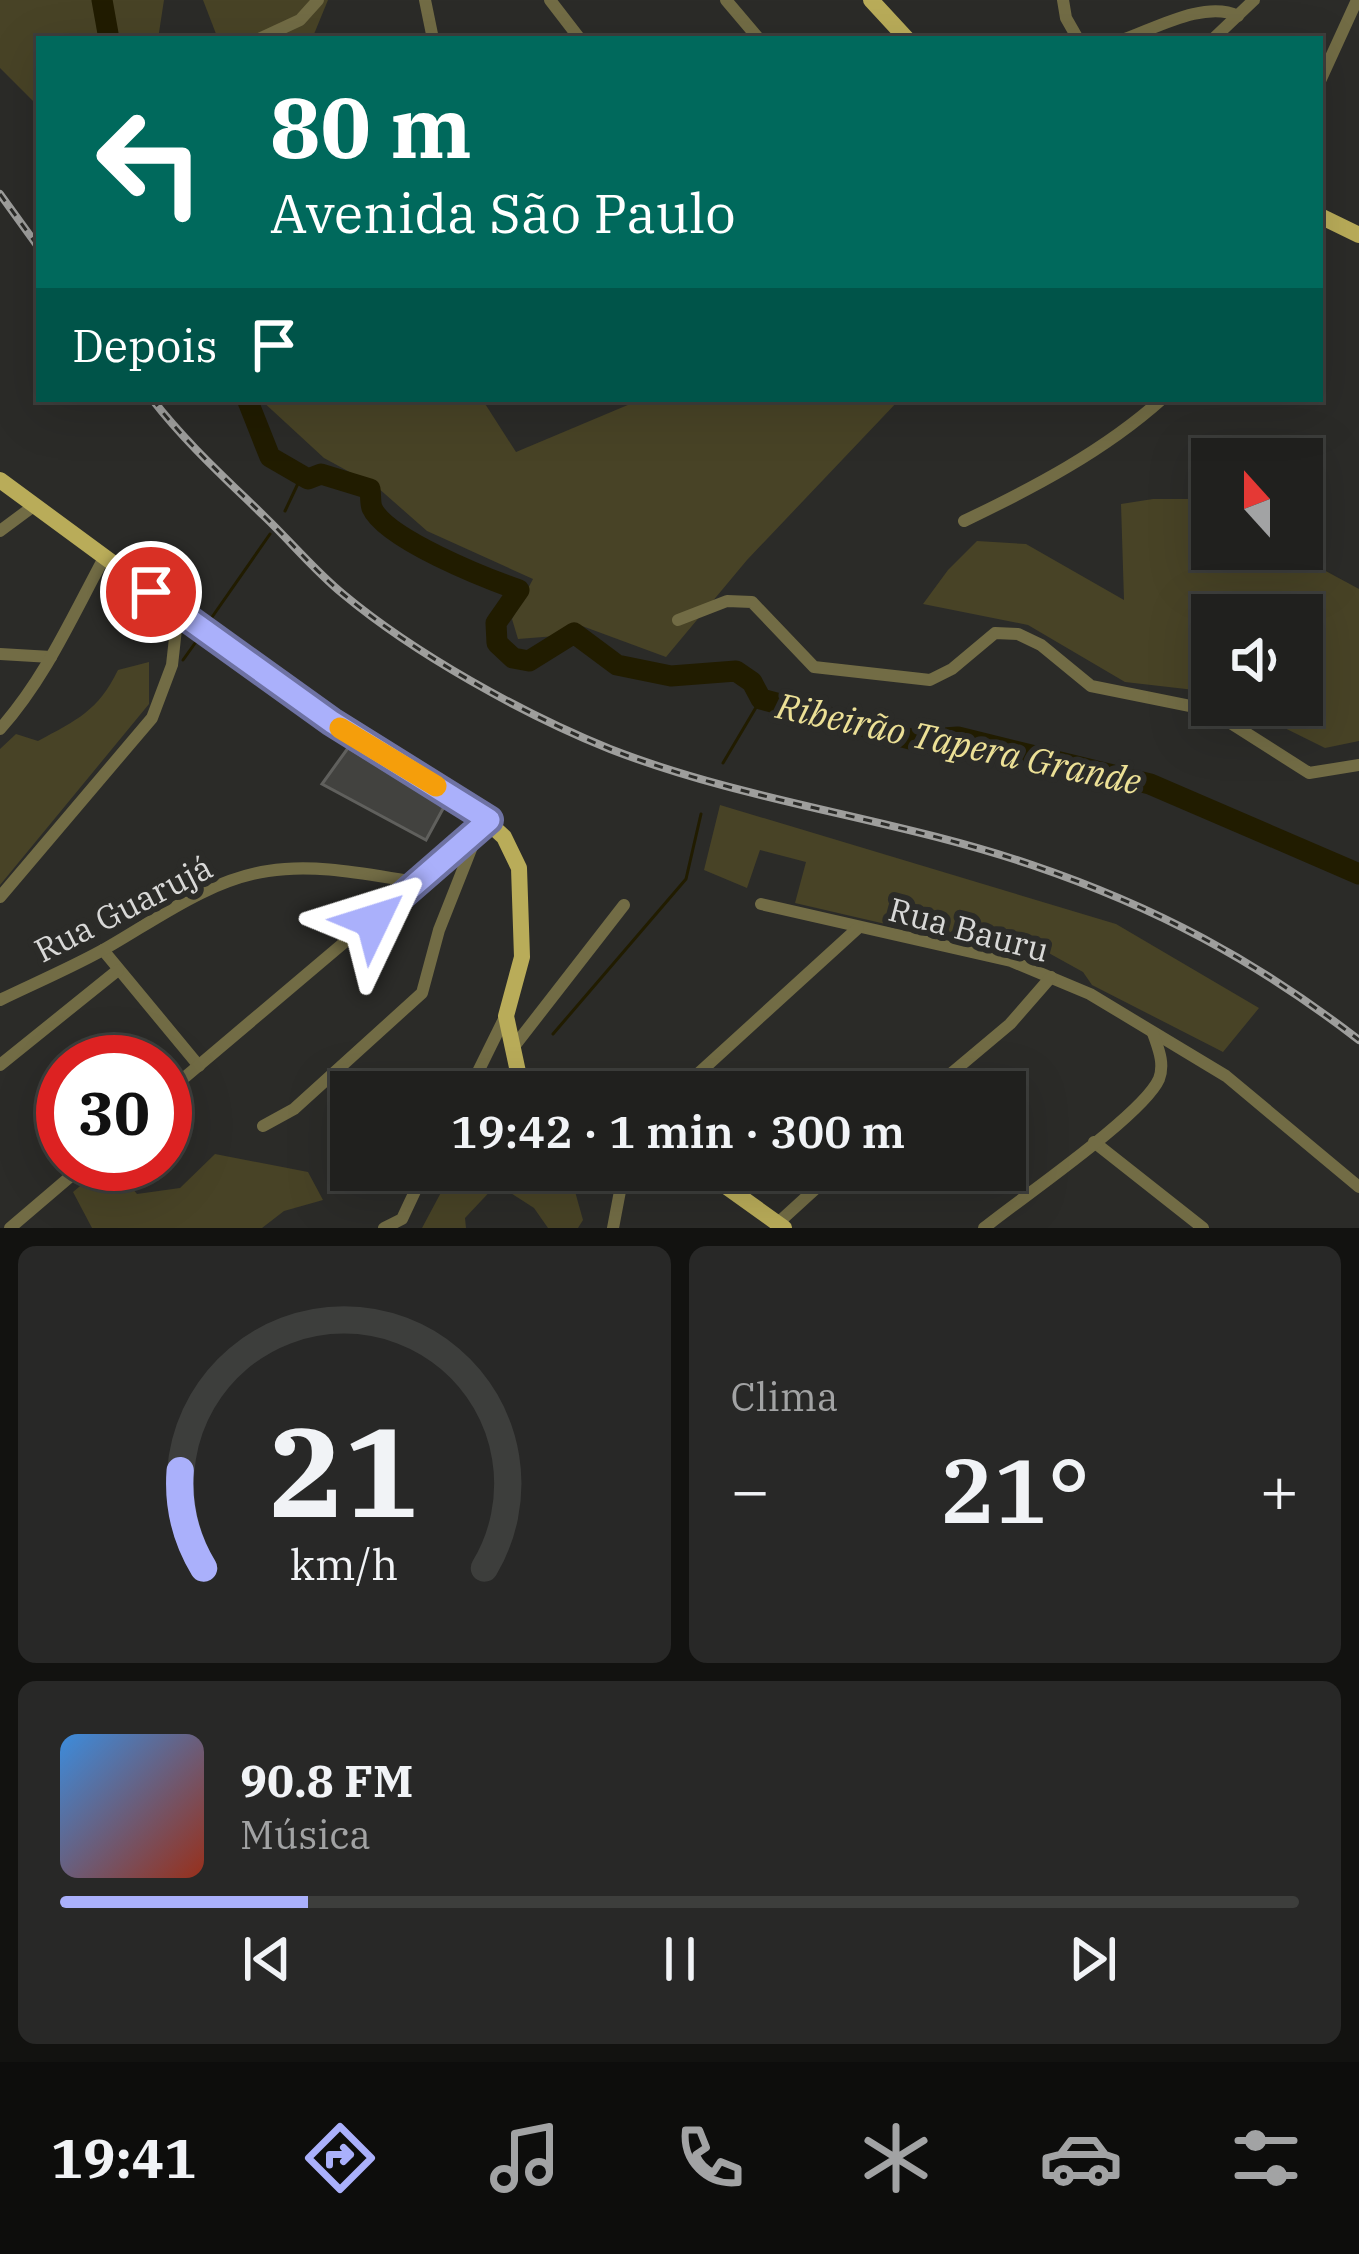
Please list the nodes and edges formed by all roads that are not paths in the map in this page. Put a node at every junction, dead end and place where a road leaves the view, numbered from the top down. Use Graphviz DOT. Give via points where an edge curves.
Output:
graph roads {
  1 [pos="318,0"];
  2 [pos="425,0"];
  3 [pos="550,0"];
  4 [pos="726,0"];
  5 [pos="871,0"];
  6 [pos="1064,0"];
  7 [pos="1254,0"];
  8 [pos="1357,0"];
  9 [pos="1238,16"];
  10 [pos="265,36"];
  11 [pos="432,36"];
  12 [pos="578,36"];
  13 [pos="756,36"];
  14 [pos="904,36"];
  15 [pos="1076,36"];
  16 [pos="1134,36"];
  17 [pos="1216,36"];
  18 [pos="1323,74"];
  19 [pos="1323,217"];
  20 [pos="1359,235"];
  21 [pos="1159,402"];
  22 [pos="0,480"];
  23 [pos="35,505"];
  24 [pos="964,521"];
  25 [pos="0,531"];
  26 [pos="105,556"];
  27 [pos="178,610"];
  28 [pos="678,620"];
  29 [pos="0,654"];
  30 [pos="51,657"];
  31 [pos="0,729"];
  32 [pos="1359,765"];
  33 [pos="483,825"];
  34 [pos="417,882"];
  35 [pos="0,897"];
  36 [pos="761,904"];
  37 [pos="624,905"];
  38 [pos="858,928"];
  39 [pos="103,950"];
  40 [pos="118,970"];
  41 [pos="1051,977"];
  42 [pos="0,1000"];
  43 [pos="506,1016"];
  44 [pos="1153,1031"];
  45 [pos="512,1050"];
  46 [pos="0,1065"];
  47 [pos="199,1066"];
  48 [pos="478,1071"];
  49 [pos="518,1071"];
  50 [pos="701,1071"];
  51 [pos="953,1071"];
  52 [pos="192,1072"];
  53 [pos="263,1126"];
  54 [pos="1094,1142"];
  55 [pos="1359,1186"];
  56 [pos="53,1191"];
  57 [pos="415,1191"];
  58 [pos="620,1191"];
  59 [pos="733,1191"];
  60 [pos="815,1191"];
  61 [pos="1026,1191"];
  62 [pos="1028,1193"];
  63 [pos="782,1225"];
  64 [pos="990,1226"];
  65 [pos="10,1228"];
  66 [pos="385,1228"];
  67 [pos="613,1228"];
  68 [pos="1203,1228"];
  1 -- 10 [label="street" via="300,20"];
  2 -- 11 [label="street"];
  3 -- 12 [label="street"];
  4 -- 13 [label="street"];
  5 -- 14 [label="main road"];
  6 -- 15 [label="street"];
  7 -- 9 [label="street"];
  8 -- 18 [label="street"];
  9 -- 16 [label="street" via="1206,11"];
  9 -- 17 [label="street"];
  19 -- 20 [label="main road"];
  21 -- 24 [label="street" via="1083,457"];
  22 -- 23 [label="main road"];
  23 -- 25 [label="street"];
  23 -- 26 [label="main road"];
  26 -- 27 [label="main road"];
  26 -- 30 [label="street"];
  27 -- 33 [label="main road"];
  27 -- 35 [label="street" via="172,665 152,718"];
  28 -- 32 [label="street" via="741,599 814,667 930,680 995,633 1018,634 1091,686 1210,710 1310,773"];
  29 -- 30 [label="street"];
  30 -- 31 [label="street"];
  33 -- 34 [label="street"];
  33 -- 43 [label="main road" via="514,850 519,868 522,957"];
  33 -- 53 [label="street" via="416,1000"];
  34 -- 39 [label="street, Rua Guarujá" via="331,871 258,873"];
  34 -- 47 [label="street"];
  36 -- 38 [label="street, Rua Bauru"];
  37 -- 45 [label="street"];
  38 -- 41 [label="street, Rua Bauru"];
  38 -- 50 [label="street"];
  39 -- 40 [label="street"];
  39 -- 42 [label="street, Rua Guarujá"];
  40 -- 46 [label="street"];
  40 -- 47 [label="street"];
  41 -- 44 [label="street, Rua Bauru"];
  41 -- 51 [label="street"];
  43 -- 45 [label="main road"];
  43 -- 48 [label="street"];
  44 -- 54 [label="street" via="1159,1078"];
  44 -- 55 [label="street, Rua Bauru" via="1226,1076"];
  45 -- 49 [label="main road"];
  47 -- 52 [label="street"];
  54 -- 62 [label="street"];
  54 -- 68 [label="street"];
  56 -- 65 [label="street"];
  57 -- 66 [label="street" via="402,1219"];
  58 -- 67 [label="street"];
  59 -- 63 [label="main road"];
  60 -- 63 [label="street"];
  61 -- 62 [label="street"];
  62 -- 64 [label="street"];
}
